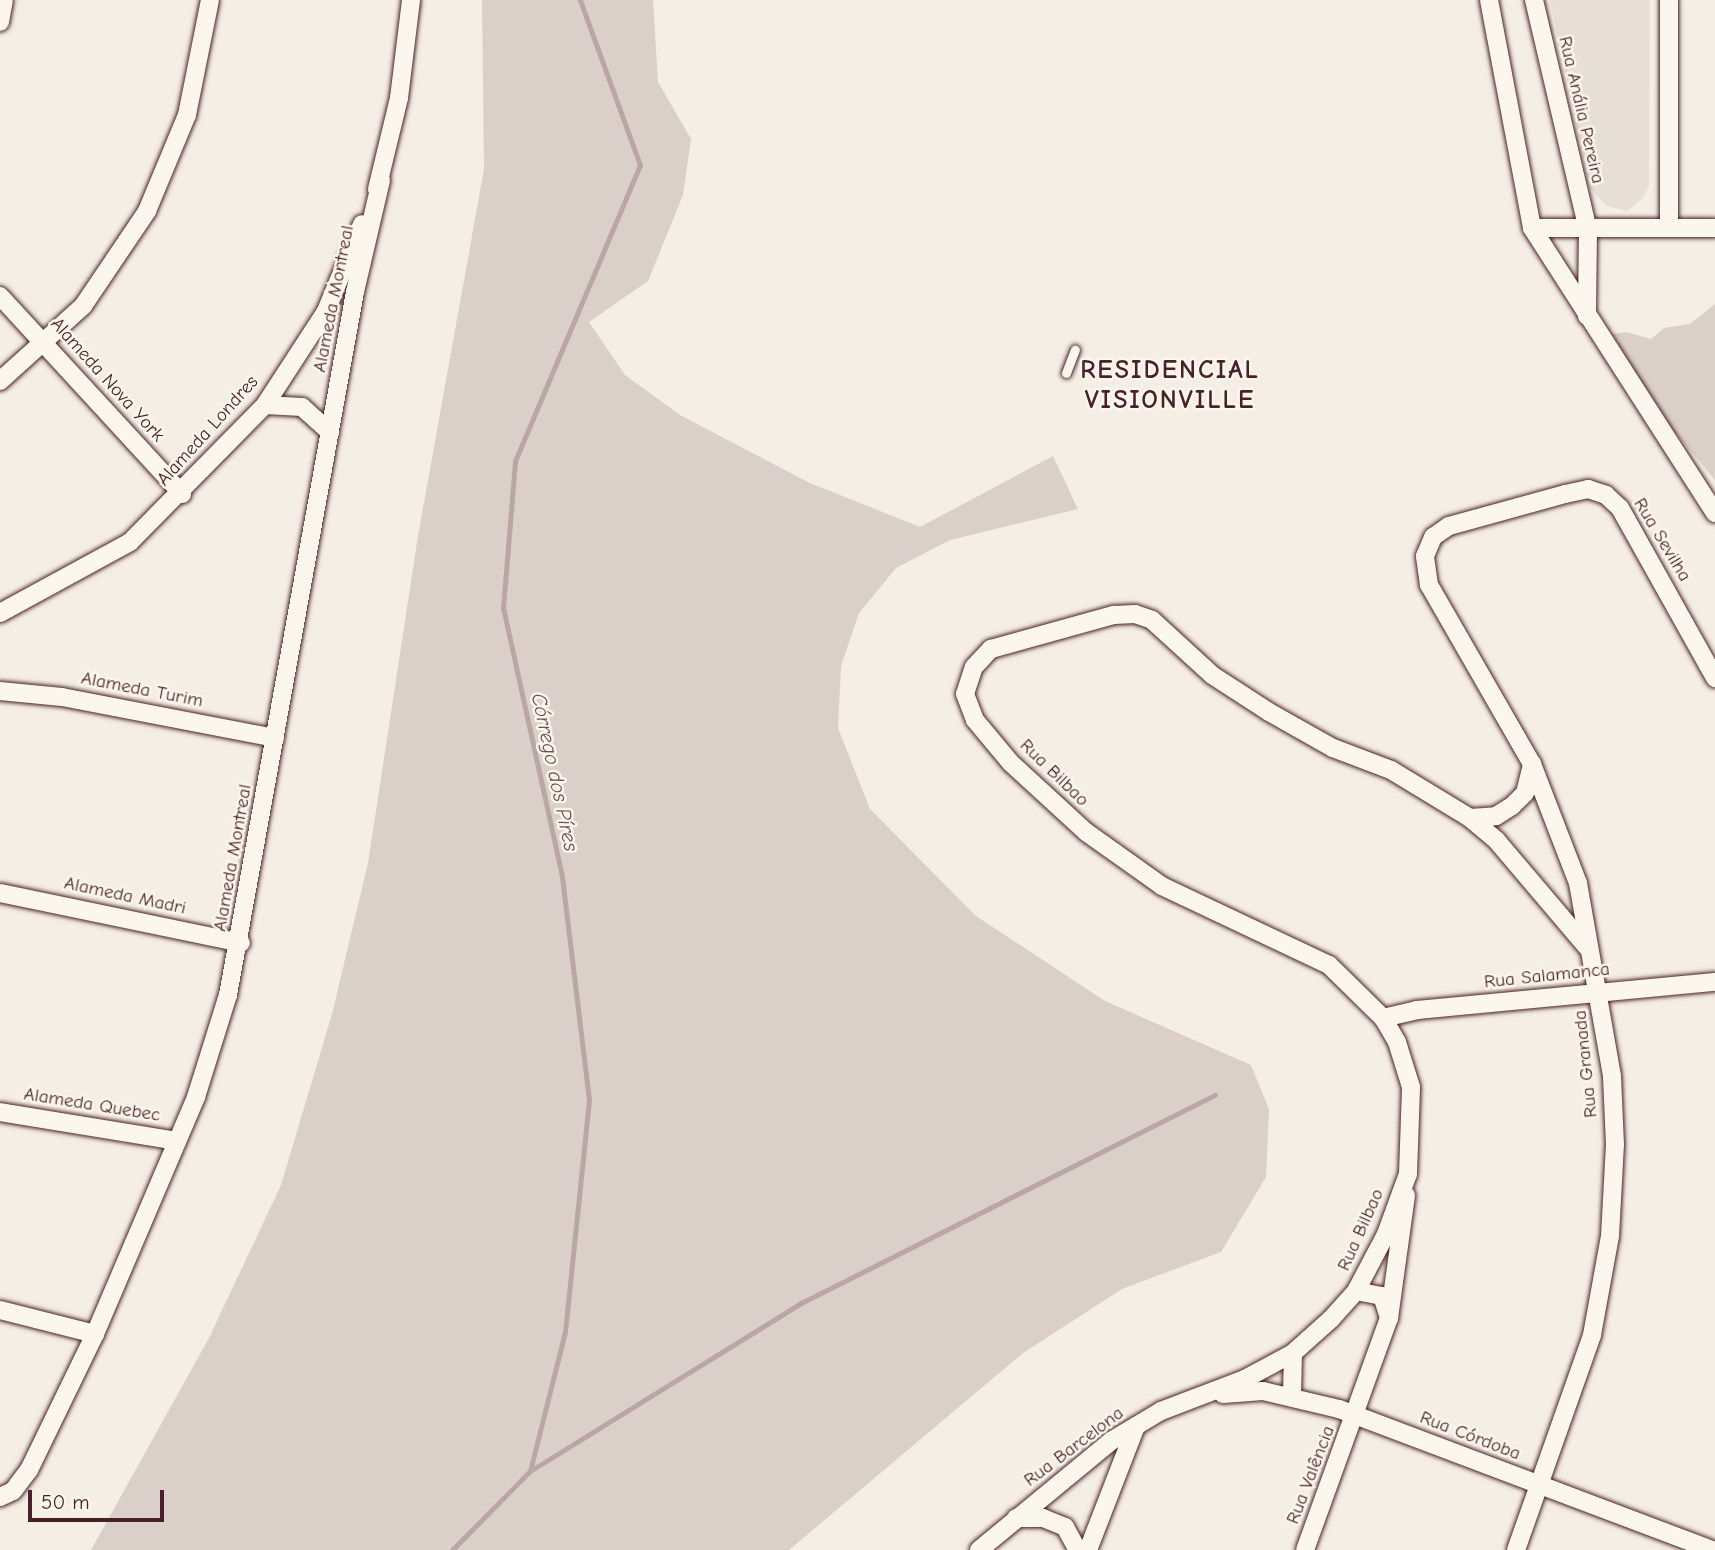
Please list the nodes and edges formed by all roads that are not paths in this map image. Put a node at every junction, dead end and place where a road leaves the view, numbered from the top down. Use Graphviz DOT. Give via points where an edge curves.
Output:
graph roads {
  1 [pos="4,0"];
  2 [pos="210,0"];
  3 [pos="411,0"];
  4 [pos="1489,0"];
  5 [pos="1534,0"];
  6 [pos="1669,0"];
  7 [pos="0,22"];
  8 [pos="381,180"];
  9 [pos="1669,227"];
  10 [pos="1532,228"];
  11 [pos="1715,228"];
  12 [pos="1588,230"];
  13 [pos="0,296"];
  14 [pos="1587,318"];
  15 [pos="44,342"];
  16 [pos="1074,350"];
  17 [pos="1066,373"];
  18 [pos="0,381"];
  19 [pos="265,405"];
  20 [pos="330,432"];
  21 [pos="181,494"];
  22 [pos="1715,513"];
  23 [pos="1425,556"];
  24 [pos="0,613"];
  25 [pos="1715,678"];
  26 [pos="4,687"];
  27 [pos="275,738"];
  28 [pos="1532,764"];
  29 [pos="1470,818"];
  30 [pos="0,893"];
  31 [pos="241,943"];
  32 [pos="1587,947"];
  33 [pos="1715,982"];
  34 [pos="1597,992"];
  35 [pos="1384,1018"];
  36 [pos="0,1112"];
  37 [pos="177,1141"];
  38 [pos="1408,1174"];
  39 [pos="1356,1291"];
  40 [pos="0,1310"];
  41 [pos="1389,1318"];
  42 [pos="95,1334"];
  43 [pos="1293,1353"];
  44 [pos="1292,1394"];
  45 [pos="1205,1395"];
  46 [pos="1357,1416"];
  47 [pos="1136,1426"];
  48 [pos="1541,1485"];
  49 [pos="0,1497"];
  50 [pos="1016,1518"];
  51 [pos="979,1550"];
  52 [pos="1078,1550"];
  53 [pos="1088,1550"];
  54 [pos="1305,1550"];
  55 [pos="1516,1550"];
  56 [pos="1713,1550"];
  1 -- 7 [label="street"];
  2 -- 15 [label="street" via="187,115 147,211 83,306"];
  3 -- 8 [label="street, Alameda Londres" via="399,98"];
  4 -- 10 [label="street"];
  5 -- 12 [label="street, Rua Anália Pereira"];
  6 -- 9 [label="street"];
  8 -- 19 [label="street, Alameda Londres" via="326,311"];
  8 -- 20 [label="street, Alameda Montreal"];
  9 -- 11 [label="street"];
  9 -- 12 [label="street"];
  10 -- 12 [label="street"];
  10 -- 14 [label="street"];
  12 -- 14 [label="street, Rua Anália Pereira"];
  13 -- 15 [label="street, Alameda Nova York"];
  14 -- 22 [label="street"];
  15 -- 18 [label="street"];
  15 -- 21 [label="street, Alameda Nova York"];
  16 -- 17 [label="lane"];
  19 -- 20 [label="street" via="302,407"];
  19 -- 21 [label="street, Alameda Londres"];
  20 -- 27 [label="street, Alameda Montreal"];
  21 -- 24 [label="street, Alameda Londres" via="130,542"];
  23 -- 25 [label="street, Rua Sevilha" via="1433,537 1449,526 1588,489 1606,495 1620,508"];
  23 -- 28 [label="street, Rua Granada" via="1429,585"];
  26 -- 27 [label="street, Alameda Turim"];
  27 -- 31 [label="street, Alameda Montreal"];
  28 -- 29 [label="street" via="1525,793 1512,806 1496,816"];
  28 -- 32 [label="street, Rua Granada" via="1578,883"];
  29 -- 32 [label="street, Rua Bilbao" via="1505,850"];
  29 -- 35 [label="street, Rua Bilbao" via="1391,770 1333,748 1269,712 1212,675 1152,620 1135,614 1009,640 990,649 974,667 965,694 975,720 1010,762 1086,832 1162,886 1329,965 1358,988"];
  30 -- 31 [label="street, Alameda Madri"];
  31 -- 37 [label="street, Alameda Montreal" via="196,1097"];
  32 -- 34 [label="street, Rua Granada"];
  33 -- 34 [label="street, Rua Salamanca"];
  34 -- 35 [label="street, Rua Salamanca" via="1405,1011"];
  34 -- 48 [label="street, Rua Granada" via="1612,1076 1615,1144 1610,1236 1592,1335"];
  35 -- 38 [label="street, Rua Bilbao" via="1411,1087"];
  36 -- 37 [label="street, Alameda Quebec"];
  37 -- 42 [label="street, Alameda Montreal"];
  38 -- 39 [label="street, Rua Bilbao" via="1386,1234"];
  38 -- 41 [label="street, Rua Valência" via="1403,1242"];
  39 -- 41 [label="street" via="1382,1296"];
  39 -- 43 [label="street, Rua Bilbao"];
  40 -- 42 [label="street"];
  41 -- 46 [label="street, Rua Valência"];
  42 -- 49 [label="street, Alameda Montreal" via="29,1470 13,1491"];
  43 -- 44 [label="street"];
  43 -- 45 [label="street, Rua Bilbao"];
  44 -- 45 [label="street, Rua Córdoba"];
  44 -- 46 [label="street, Rua Córdoba"];
  45 -- 47 [label="street, Rua Barcelona"];
  46 -- 48 [label="street, Rua Córdoba"];
  46 -- 54 [label="street, Rua Valência"];
  47 -- 50 [label="street, Rua Barcelona"];
  47 -- 53 [label="street"];
  48 -- 55 [label="street, Rua Granada"];
  48 -- 56 [label="street, Rua Córdoba"];
  50 -- 51 [label="street, Rua Barcelona"];
  50 -- 52 [label="street" via="1043,1518 1065,1527"];
}
